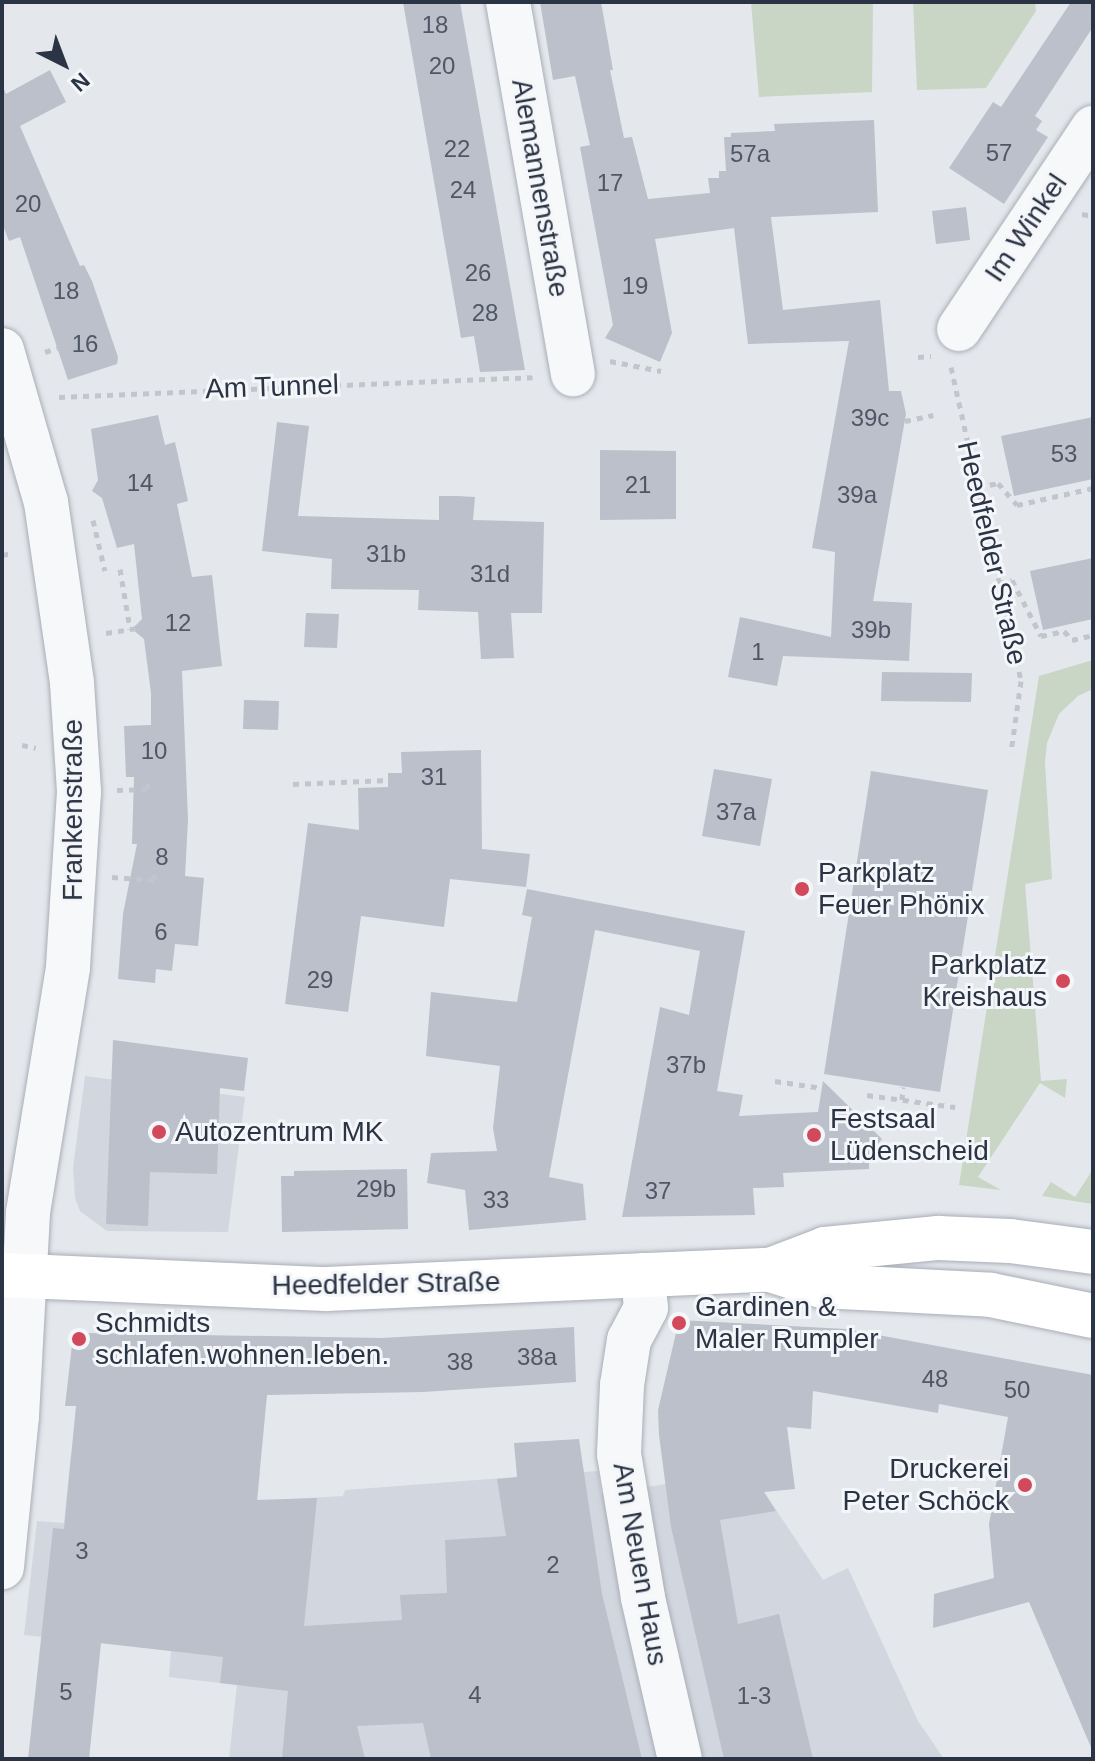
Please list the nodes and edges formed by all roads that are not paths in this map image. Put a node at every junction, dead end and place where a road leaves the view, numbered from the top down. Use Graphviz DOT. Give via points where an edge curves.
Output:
graph roads {
  1 [pos="508,2"];
  2 [pos="1093,128"];
  3 [pos="954,342"];
  4 [pos="2,350"];
  5 [pos="573,374"];
  6 [pos="1093,1252"];
  7 [pos="770,1270"];
  8 [pos="13,1275"];
  9 [pos="643,1275"];
  10 [pos="1093,1316"];
  11 [pos="2,1567"];
  12 [pos="680,1759"];
  1 -- 5 [label="street, Alemannenstraße"];
  2 -- 3 [label="street, Im Winkel"];
  4 -- 8 [label="street, Frankenstraße" via="46,502 60,581 79,792 68,968"];
  6 -- 7 [label="main road, Heedfelder Straße" via="938,1238 825,1249"];
  7 -- 9 [label="main road, Heedfelder Straße"];
  7 -- 10 [label="main road, Heedfelder Straße" via="822,1286 991,1295"];
  8 -- 9 [label="main road, Heedfelder Straße" via="326,1289"];
  8 -- 11 [label="street, Frankenstraße" via="17,1416"];
  9 -- 12 [label="street, Am Neuen Haus" via="646,1308 629,1340 619,1454 643,1598"];
}
